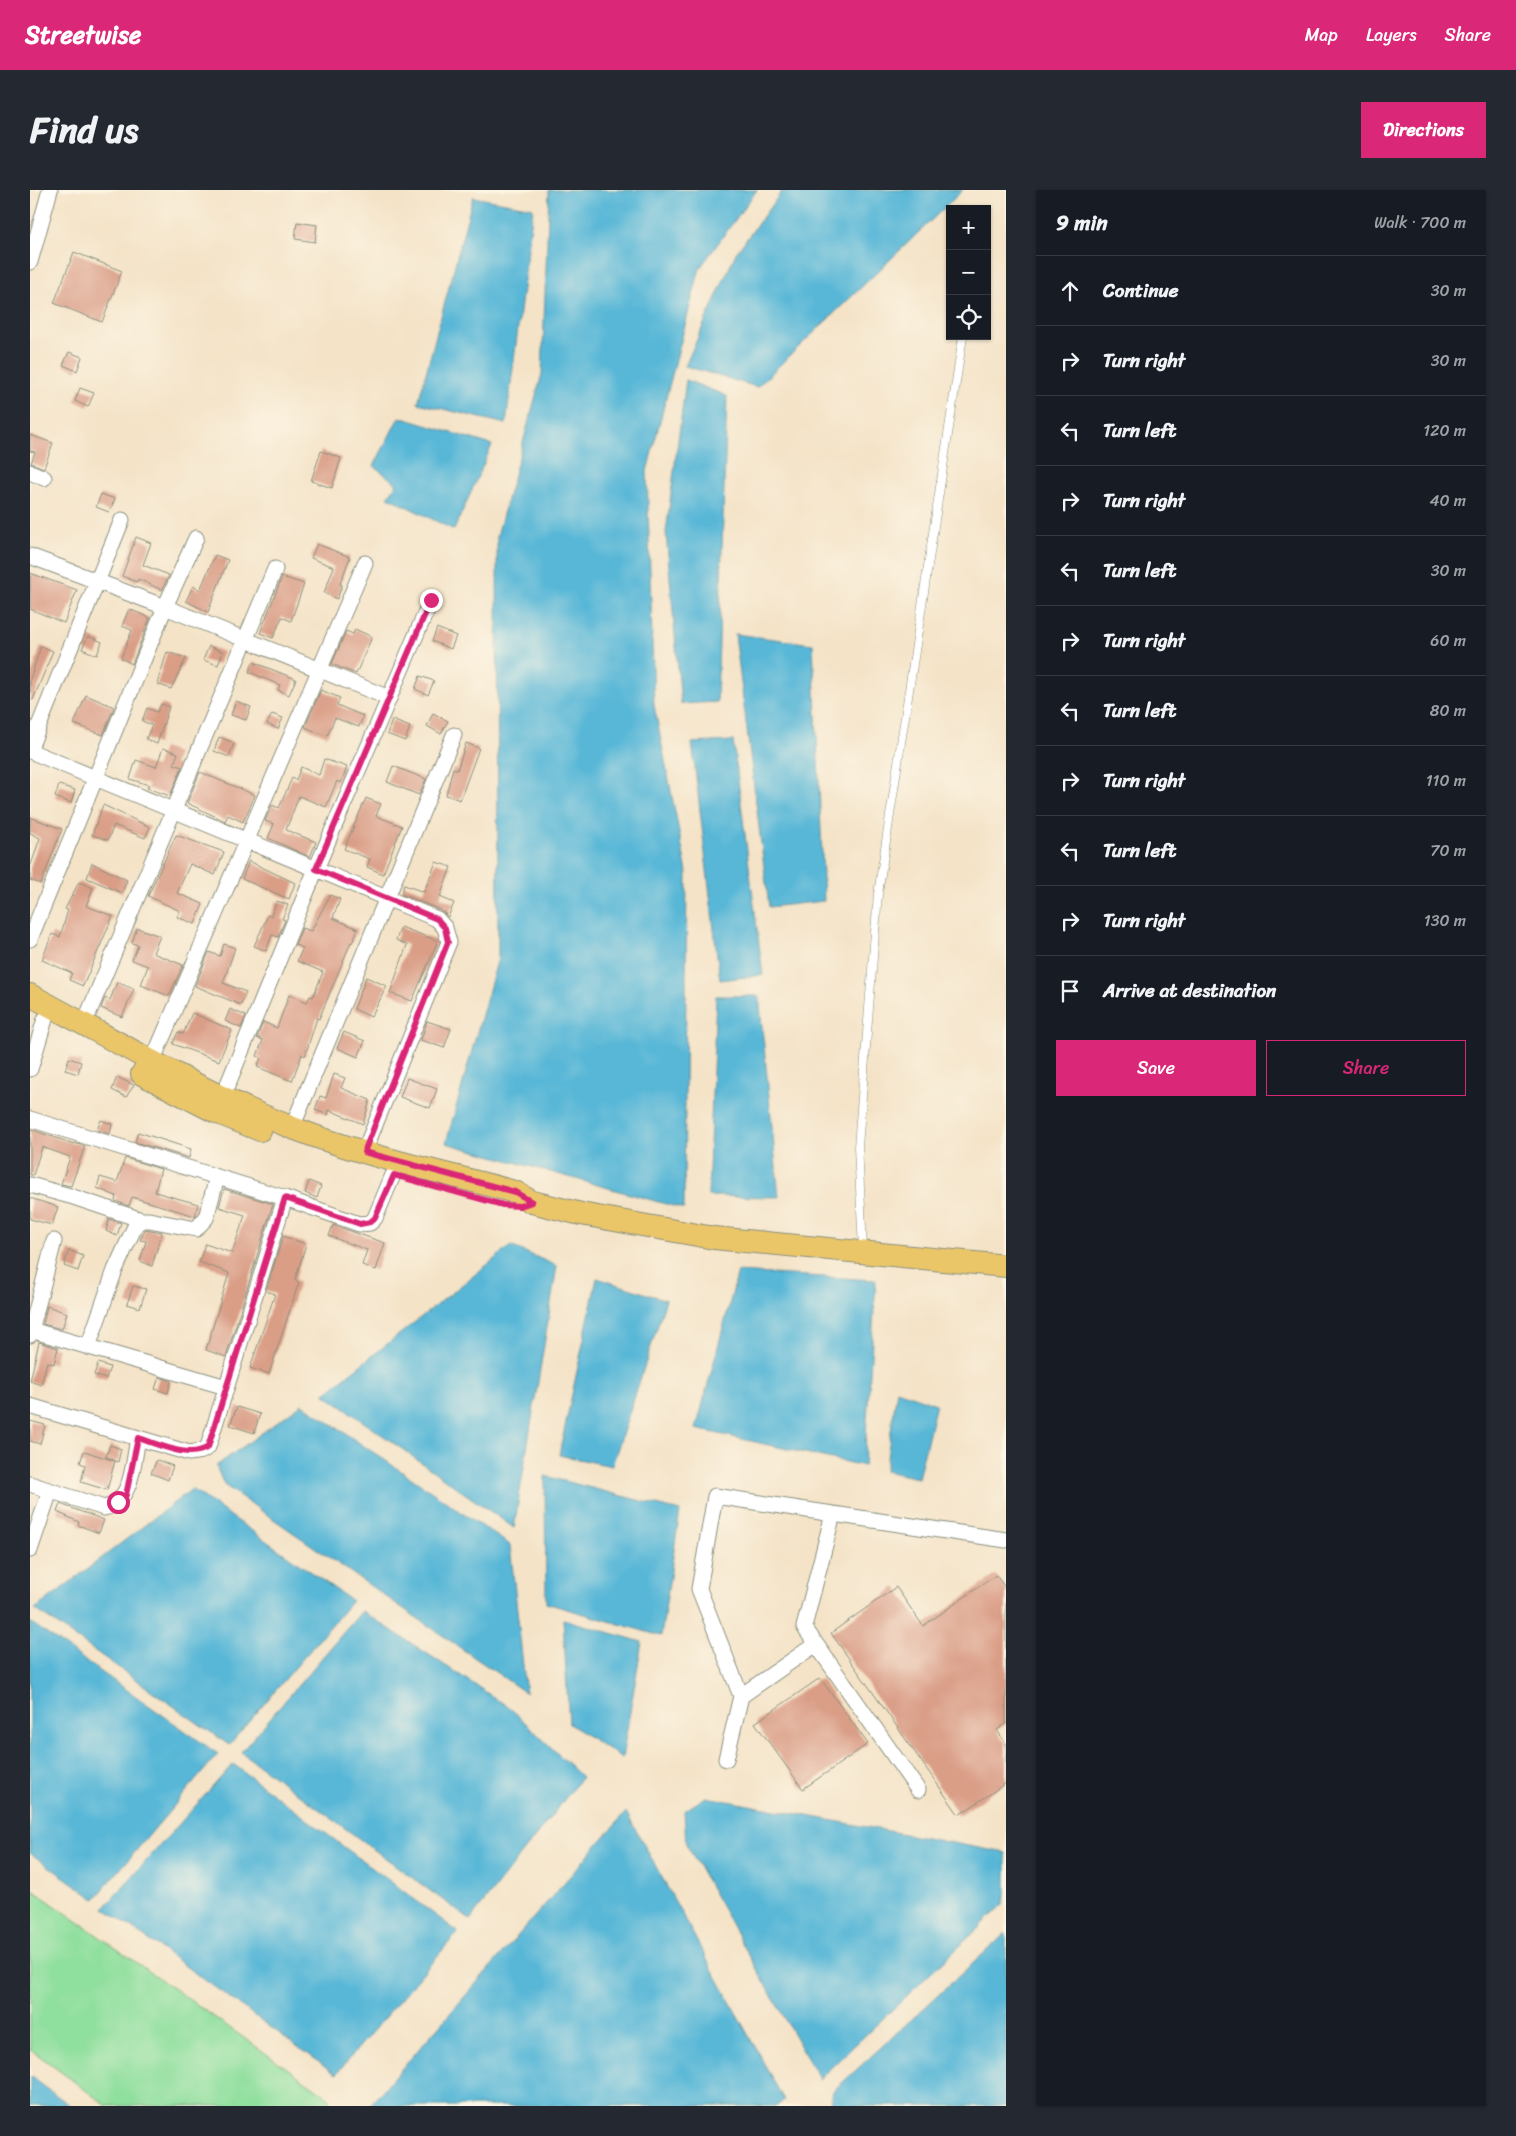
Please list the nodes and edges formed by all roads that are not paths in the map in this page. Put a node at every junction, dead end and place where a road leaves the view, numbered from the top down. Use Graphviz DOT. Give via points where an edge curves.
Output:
graph roads {
  1 [pos="50,190"];
  2 [pos="30,262"];
  3 [pos="962,340"];
  4 [pos="30,472"];
  5 [pos="44,478"];
  6 [pos="122,520"];
  7 [pos="196,538"];
  8 [pos="30,556"];
  9 [pos="365,563"];
  10 [pos="275,569"];
  11 [pos="97,582"];
  12 [pos="431,600"];
  13 [pos="165,607"];
  14 [pos="244,640"];
  15 [pos="318,671"];
  16 [pos="389,698"];
  17 [pos="454,736"];
  18 [pos="30,750"];
  19 [pos="96,778"];
  20 [pos="173,810"];
  21 [pos="245,840"];
  22 [pos="316,869"];
  23 [pos="388,899"];
  24 [pos="30,939"];
  25 [pos="30,995"];
  26 [pos="38,1016"];
  27 [pos="84,1024"];
  28 [pos="152,1062"];
  29 [pos="30,1069"];
  30 [pos="223,1096"];
  31 [pos="30,1119"];
  32 [pos="292,1128"];
  33 [pos="364,1152"];
  34 [pos="394,1175"];
  35 [pos="217,1177"];
  36 [pos="30,1185"];
  37 [pos="285,1198"];
  38 [pos="532,1202"];
  39 [pos="142,1220"];
  40 [pos="54,1242"];
  41 [pos="863,1252"];
  42 [pos="1006,1266"];
  43 [pos="31,1332"];
  44 [pos="88,1347"];
  45 [pos="226,1387"];
  46 [pos="30,1406"];
  47 [pos="138,1438"];
  48 [pos="30,1484"];
  49 [pos="50,1491"];
  50 [pos="833,1514"];
  51 [pos="1002,1540"];
  52 [pos="30,1550"];
  53 [pos="1006,1552"];
  54 [pos="816,1644"];
  55 [pos="742,1696"];
  56 [pos="726,1760"];
  57 [pos="918,1790"];
  1 -- 2 [label="street"];
  3 -- 41 [label="lane" via="878,894 858,1147"];
  4 -- 5 [label="street"];
  6 -- 11 [label="street"];
  7 -- 13 [label="street"];
  8 -- 11 [label="street"];
  9 -- 15 [label="street"];
  10 -- 14 [label="street"];
  11 -- 13 [label="street"];
  11 -- 18 [label="street"];
  12 -- 16 [label="street"];
  13 -- 14 [label="street"];
  13 -- 19 [label="street"];
  14 -- 15 [label="street"];
  14 -- 20 [label="street"];
  15 -- 16 [label="street"];
  15 -- 21 [label="street"];
  16 -- 22 [label="street"];
  17 -- 23 [label="street"];
  18 -- 19 [label="street"];
  19 -- 20 [label="street"];
  19 -- 24 [label="street"];
  20 -- 21 [label="street"];
  20 -- 27 [label="street"];
  21 -- 22 [label="street"];
  21 -- 28 [label="street"];
  22 -- 23 [label="street"];
  22 -- 30 [label="street"];
  23 -- 32 [label="street"];
  23 -- 33 [label="street" via="437,919 445,928 448,942"];
  25 -- 27 [label="main road"];
  26 -- 29 [label="street"];
  26 -- 34 [label="main road" via="216,1112 309,1149"];
  27 -- 28 [label="main road"];
  28 -- 30 [label="main road"];
  30 -- 32 [label="main road"];
  31 -- 35 [label="street"];
  32 -- 33 [label="main road"];
  33 -- 38 [label="main road" via="515,1192"];
  34 -- 37 [label="street" via="375,1218 365,1224"];
  34 -- 38 [label="main road" via="503,1205 520,1206"];
  35 -- 37 [label="street"];
  35 -- 39 [label="street" via="206,1218 196,1228"];
  36 -- 39 [label="street"];
  37 -- 45 [label="street"];
  38 -- 41 [label="main road" via="714,1238"];
  39 -- 44 [label="street" via="132,1231 115,1270"];
  40 -- 43 [label="street"];
  41 -- 42 [label="main road"];
  43 -- 44 [label="street"];
  44 -- 45 [label="street"];
  45 -- 47 [label="street" via="208,1447 202,1451 189,1453"];
  46 -- 47 [label="street"];
  47 -- 49 [label="street" via="126,1495 112,1507 104,1508"];
  48 -- 49 [label="street"];
  49 -- 52 [label="street"];
  50 -- 51 [label="street"];
  50 -- 54 [label="street" via="804,1627"];
  50 -- 55 [label="street" via="715,1496 699,1589"];
  51 -- 53 [label="street"];
  54 -- 55 [label="street"];
  54 -- 57 [label="street"];
  55 -- 56 [label="street"];
}
